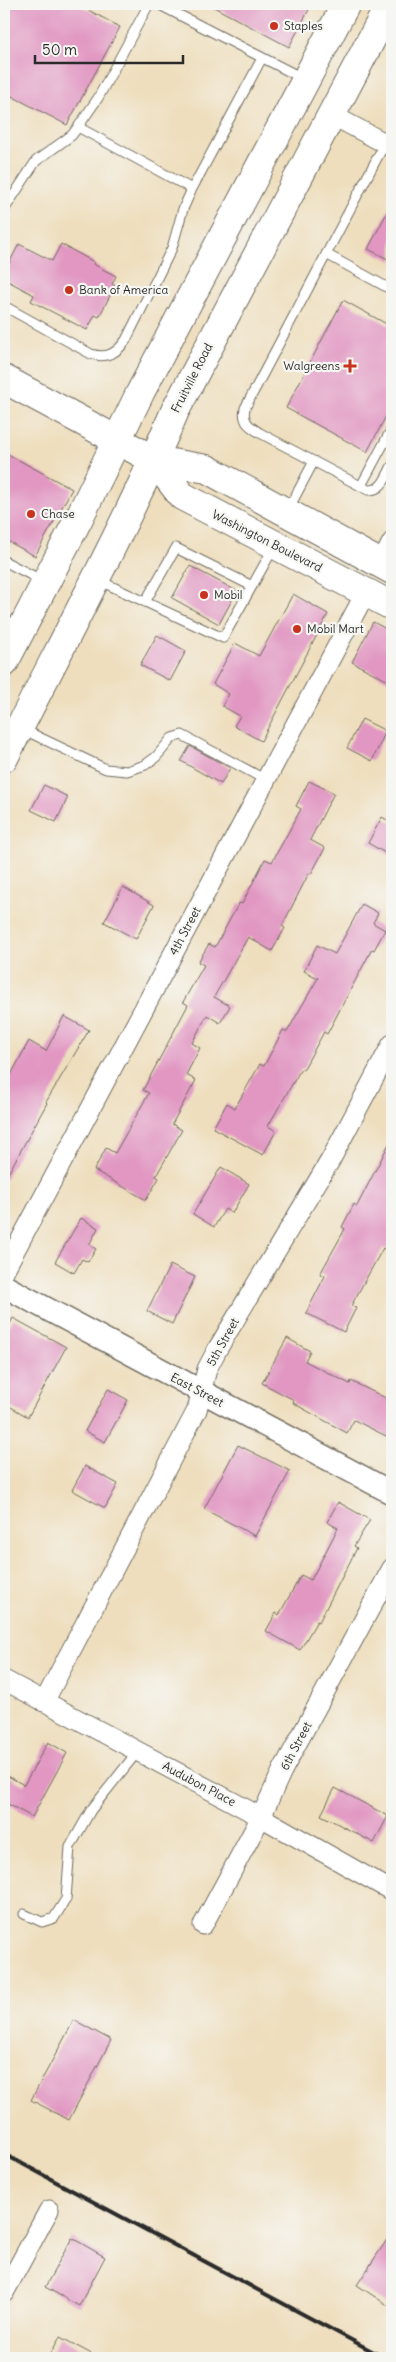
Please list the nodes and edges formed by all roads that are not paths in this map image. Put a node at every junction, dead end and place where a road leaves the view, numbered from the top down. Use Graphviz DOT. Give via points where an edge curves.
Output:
graph roads {
  1 [pos="149,4"];
  2 [pos="158,4"];
  3 [pos="346,4"];
  4 [pos="390,4"];
  5 [pos="262,58"];
  6 [pos="305,80"];
  7 [pos="330,114"];
  8 [pos="78,128"];
  9 [pos="389,145"];
  10 [pos="192,189"];
  11 [pos="4,210"];
  12 [pos="326,254"];
  13 [pos="392,290"];
  14 [pos="4,306"];
  15 [pos="4,379"];
  16 [pos="392,428"];
  17 [pos="118,440"];
  18 [pos="154,460"];
  19 [pos="314,461"];
  20 [pos="392,466"];
  21 [pos="361,486"];
  22 [pos="287,512"];
  23 [pos="275,545"];
  24 [pos="388,559"];
  25 [pos="4,561"];
  26 [pos="96,579"];
  27 [pos="46,582"];
  28 [pos="252,586"];
  29 [pos="366,592"];
  30 [pos="145,602"];
  31 [pos="392,606"];
  32 [pos="13,623"];
  33 [pos="4,663"];
  34 [pos="19,727"];
  35 [pos="4,758"];
  36 [pos="266,780"];
  37 [pos="392,1044"];
  38 [pos="4,1271"];
  39 [pos="4,1286"];
  40 [pos="201,1393"];
  41 [pos="392,1492"];
  42 [pos="392,1568"];
  43 [pos="4,1680"];
  44 [pos="44,1702"];
  45 [pos="139,1751"];
  46 [pos="261,1817"];
  47 [pos="392,1891"];
  48 [pos="24,1914"];
  49 [pos="203,1925"];
  50 [pos="49,2210"];
  51 [pos="4,2291"];
  1 -- 8 [label="lane"];
  2 -- 5 [label="lane"];
  3 -- 6 [label="main road"];
  4 -- 7 [label="main road, Fruitville Road"];
  5 -- 6 [label="lane"];
  5 -- 10 [label="lane"];
  6 -- 17 [label="main road"];
  7 -- 9 [label="street"];
  7 -- 18 [label="main road, Fruitville Road" via="175,411"];
  8 -- 10 [label="lane"];
  8 -- 11 [label="lane" via="36,161"];
  9 -- 12 [label="lane"];
  10 -- 14 [label="lane" via="168,259 126,340 114,352 106,356 92,354"];
  12 -- 13 [label="lane"];
  12 -- 19 [label="lane" via="243,416 245,422 260,433"];
  15 -- 17 [label="main road, Washington Boulevard"];
  16 -- 21 [label="lane"];
  17 -- 18 [label="main road, Washington Boulevard"];
  17 -- 27 [label="main road"];
  18 -- 22 [label="main road, Washington Boulevard" via="207,469"];
  18 -- 23 [label="main road, Washington Boulevard" via="182,496"];
  18 -- 26 [label="main road, Fruitville Road"];
  19 -- 21 [label="lane"];
  19 -- 22 [label="lane"];
  20 -- 21 [label="lane" via="378,488 371,490"];
  22 -- 24 [label="main road, Washington Boulevard"];
  23 -- 28 [label="lane"];
  23 -- 29 [label="main road, Washington Boulevard"];
  25 -- 27 [label="lane"];
  26 -- 30 [label="lane"];
  26 -- 34 [label="main road, Fruitville Road"];
  27 -- 32 [label="main road"];
  28 -- 30 [label="lane" via="224,638"];
  28 -- 30 [label="lane" via="176,548"];
  29 -- 31 [label="main road, Washington Boulevard"];
  29 -- 36 [label="street, 4th Street"];
  32 -- 33 [label="main road"];
  34 -- 35 [label="main road, Fruitville Road"];
  34 -- 36 [label="lane" via="106,769 127,771 145,765 172,738 182,735"];
  36 -- 38 [label="street, 4th Street"];
  37 -- 40 [label="street, 5th Street" via="331,1159 218,1348"];
  39 -- 40 [label="street, East Street"];
  40 -- 41 [label="street, East Street"];
  40 -- 44 [label="street, 5th Street" via="197,1410"];
  42 -- 46 [label="street, 6th Street" via="282,1771"];
  43 -- 44 [label="street, Audubon Place"];
  44 -- 45 [label="street, Audubon Place"];
  45 -- 46 [label="street, Audubon Place"];
  45 -- 48 [label="lane" via="91,1810 70,1847 66,1899 54,1918 42,1922"];
  46 -- 47 [label="street, Audubon Place"];
  46 -- 49 [label="street, 6th Street"];
  50 -- 51 [label="street"];
}
